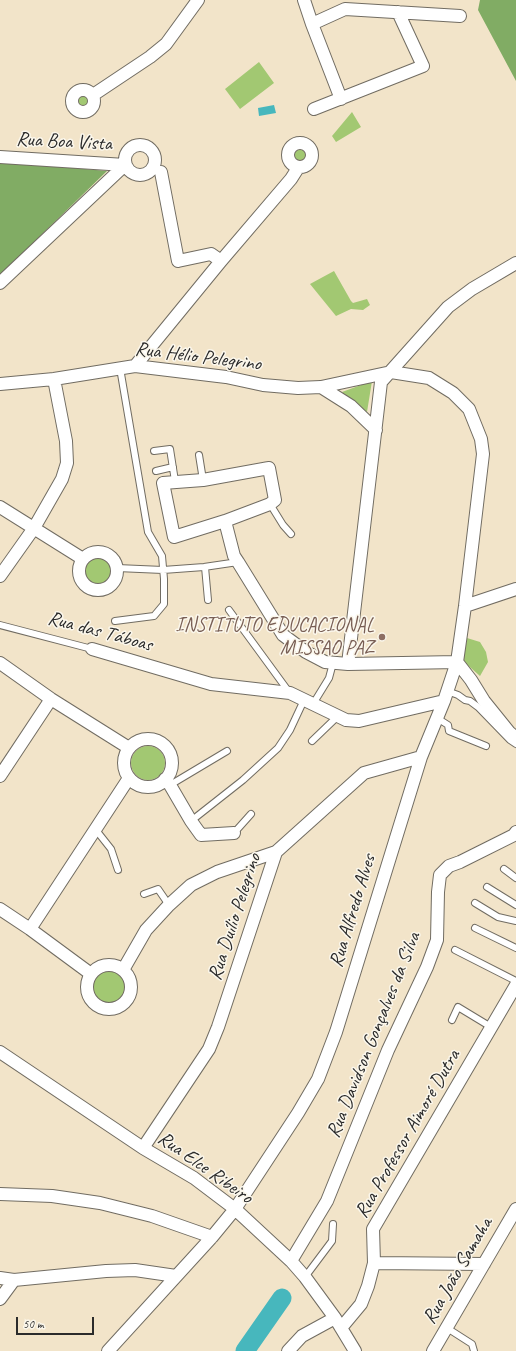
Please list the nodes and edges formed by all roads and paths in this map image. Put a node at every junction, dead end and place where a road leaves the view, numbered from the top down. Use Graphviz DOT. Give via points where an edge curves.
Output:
graph roads {
  1 [pos="198,0"];
  2 [pos="304,0"];
  3 [pos="398,12"];
  4 [pos="460,16"];
  5 [pos="312,24"];
  6 [pos="93,95"];
  7 [pos="341,99"];
  8 [pos="314,109"];
  9 [pos="0,157"];
  10 [pos="298,168"];
  11 [pos="161,172"];
  12 [pos="221,260"];
  13 [pos="516,263"];
  14 [pos="0,283"];
  15 [pos="135,366"];
  16 [pos="120,368"];
  17 [pos="391,372"];
  18 [pos="54,379"];
  19 [pos="0,384"];
  20 [pos="321,387"];
  21 [pos="376,430"];
  22 [pos="154,451"];
  23 [pos="199,455"];
  24 [pos="173,467"];
  25 [pos="156,471"];
  26 [pos="203,480"];
  27 [pos="175,482"];
  28 [pos="270,504"];
  29 [pos="0,507"];
  30 [pos="225,522"];
  31 [pos="34,528"];
  32 [pos="291,534"];
  33 [pos="83,559"];
  34 [pos="238,562"];
  35 [pos="205,567"];
  36 [pos="117,568"];
  37 [pos="163,570"];
  38 [pos="0,576"];
  39 [pos="516,589"];
  40 [pos="208,600"];
  41 [pos="465,606"];
  42 [pos="229,610"];
  43 [pos="115,622"];
  44 [pos="0,625"];
  45 [pos="92,649"];
  46 [pos="457,662"];
  47 [pos="0,663"];
  48 [pos="333,663"];
  49 [pos="348,664"];
  50 [pos="290,693"];
  51 [pos="445,696"];
  52 [pos="51,699"];
  53 [pos="309,702"];
  54 [pos="338,716"];
  55 [pos="437,718"];
  56 [pos="516,738"];
  57 [pos="312,741"];
  58 [pos="516,744"];
  59 [pos="486,746"];
  60 [pos="128,748"];
  61 [pos="227,752"];
  62 [pos="421,757"];
  63 [pos="0,776"];
  64 [pos="129,778"];
  65 [pos="168,782"];
  66 [pos="251,814"];
  67 [pos="191,821"];
  68 [pos="96,830"];
  69 [pos="516,832"];
  70 [pos="234,833"];
  71 [pos="276,852"];
  72 [pos="504,869"];
  73 [pos="118,870"];
  74 [pos="516,878"];
  75 [pos="487,887"];
  76 [pos="144,894"];
  77 [pos="475,903"];
  78 [pos="169,905"];
  79 [pos="516,905"];
  80 [pos="0,909"];
  81 [pos="516,921"];
  82 [pos="475,928"];
  83 [pos="30,929"];
  84 [pos="516,948"];
  85 [pos="455,950"];
  86 [pos="122,970"];
  87 [pos="91,974"];
  88 [pos="516,981"];
  89 [pos="516,985"];
  90 [pos="452,1020"];
  91 [pos="491,1027"];
  92 [pos="2,1056"];
  93 [pos="143,1148"];
  94 [pos="0,1194"];
  95 [pos="235,1209"];
  96 [pos="516,1210"];
  97 [pos="333,1224"];
  98 [pos="212,1237"];
  99 [pos="291,1261"];
  100 [pos="374,1263"];
  101 [pos="484,1264"];
  102 [pos="176,1276"];
  103 [pos="304,1277"];
  104 [pos="0,1278"];
  105 [pos="14,1280"];
  106 [pos="0,1300"];
  107 [pos="338,1323"];
  108 [pos="447,1328"];
  109 [pos="108,1351"];
  110 [pos="288,1351"];
  111 [pos="355,1351"];
  112 [pos="433,1351"];
  113 [pos="474,1351"];
  1 -- 6 [label="street" via="166,44 150,58"];
  2 -- 5 [label="street"];
  3 -- 4 [label="street"];
  3 -- 5 [label="street" via="345,9"];
  3 -- 7 [label="street" via="423,66"];
  5 -- 7 [label="street"];
  7 -- 8 [label="street"];
  9 -- 14 [label="street, Rua Boa Vista" via="125,165"];
  10 -- 12 [label="street"];
  11 -- 12 [label="street" via="178,261 211,254"];
  12 -- 15 [label="street"];
  13 -- 17 [label="street" via="472,289 448,307"];
  15 -- 16 [label="street, Rua Hélio Pelegrino"];
  15 -- 20 [label="street, Rua Hélio Pelegrino" via="226,377 263,385"];
  16 -- 18 [label="street, Rua Hélio Pelegrino"];
  16 -- 37 [label="lane" via="148,532 162,556"];
  17 -- 20 [label="street, Rua Hélio Pelegrino"];
  17 -- 21 [label="street" via="381,382"];
  17 -- 41 [label="street, Rua Alfredo Alves" via="429,378 453,393 469,409 481,439 483,454"];
  18 -- 19 [label="street, Rua Hélio Pelegrino"];
  18 -- 31 [label="street" via="66,441 67,463 62,480"];
  20 -- 21 [label="street" via="351,406"];
  21 -- 49 [label="street"];
  22 -- 24 [label="lane" via="170,449"];
  23 -- 26 [label="lane"];
  24 -- 25 [label="lane"];
  24 -- 27 [label="lane"];
  26 -- 27 [label="street"];
  26 -- 28 [label="street" via="269,468 275,500"];
  27 -- 30 [label="street" via="163,483 174,537"];
  28 -- 30 [label="street"];
  28 -- 32 [label="lane" via="282,525"];
  29 -- 31 [label="street"];
  30 -- 34 [label="street"];
  31 -- 33 [label="street"];
  31 -- 38 [label="street"];
  33 -- 36 [label="street" via="94,552 106,553"];
  33 -- 36 [label="street" via="80,577 83,583 93,589 106,589 111,585 115,580"];
  34 -- 35 [label="lane"];
  34 -- 48 [label="street" via="284,635 306,652 325,662"];
  35 -- 37 [label="lane"];
  35 -- 40 [label="lane"];
  36 -- 37 [label="lane"];
  37 -- 43 [label="lane" via="164,604 154,616"];
  39 -- 41 [label="street"];
  41 -- 46 [label="street, Rua Alfredo Alves"];
  42 -- 50 [label="lane"];
  44 -- 45 [label="lane, Rua das Táboas"];
  45 -- 50 [label="street, Rua das Táboas" via="211,684"];
  46 -- 49 [label="street"];
  46 -- 51 [label="street, Rua Alfredo Alves"];
  46 -- 56 [label="street" via="484,701"];
  47 -- 52 [label="street"];
  48 -- 49 [label="street"];
  48 -- 53 [label="lane" via="329,678"];
  50 -- 53 [label="street, Rua das Táboas"];
  51 -- 54 [label="street, Rua das Táboas" via="359,721 346,720"];
  51 -- 55 [label="street, Rua Alfredo Alves"];
  51 -- 58 [label="lane" via="458,695 474,704"];
  52 -- 60 [label="street"];
  52 -- 63 [label="street"];
  53 -- 54 [label="street, Rua das Táboas"];
  53 -- 67 [label="lane" via="278,748 243,780"];
  54 -- 57 [label="lane"];
  55 -- 59 [label="lane" via="448,725 448,731"];
  55 -- 62 [label="street, Rua Alfredo Alves"];
  60 -- 64 [label="street" via="124,763"];
  60 -- 65 [label="street" via="141,740 149,739 163,744 168,750 172,765"];
  61 -- 65 [label="lane"];
  62 -- 71 [label="street, Rua Duílio Pelegrino" via="364,773"];
  62 -- 95 [label="street, Rua Alfredo Alves" via="336,1032 318,1079"];
  64 -- 65 [label="street" via="143,786 151,787"];
  64 -- 68 [label="street"];
  65 -- 67 [label="street"];
  66 -- 70 [label="lane"];
  67 -- 70 [label="street" via="201,835"];
  68 -- 73 [label="lane" via="111,848"];
  68 -- 83 [label="street"];
  69 -- 99 [label="street, Rua Davidson Gonçalves da Silva" via="449,866 440,875 438,940 388,1050 327,1201"];
  71 -- 78 [label="street" via="216,872 191,885"];
  71 -- 93 [label="street, Rua Duílio Pelegrino" via="211,1044"];
  72 -- 74 [label="lane"];
  75 -- 79 [label="lane"];
  76 -- 78 [label="lane" via="158,889"];
  77 -- 81 [label="lane" via="498,918"];
  78 -- 86 [label="street" via="146,930"];
  80 -- 83 [label="street"];
  82 -- 84 [label="lane"];
  83 -- 87 [label="street"];
  85 -- 88 [label="lane"];
  86 -- 87 [label="street" via="109,965 102,966"];
  86 -- 87 [label="street" via="130,981 130,995 126,1002 114,1009 99,1007 89,996 87,989"];
  89 -- 91 [label="street, Rua Professor Aimoré Dutra"];
  90 -- 91 [label="lane" via="458,1007"];
  91 -- 100 [label="street, Rua Professor Aimoré Dutra" via="373,1229"];
  92 -- 93 [label="street, Rua Elce Ribeiro"];
  93 -- 95 [label="street, Rua Elce Ribeiro" via="194,1178"];
  94 -- 98 [label="street" via="52,1196 100,1203 152,1216"];
  95 -- 98 [label="street, Rua Alfredo Alves"];
  95 -- 99 [label="street, Rua Elce Ribeiro"];
  96 -- 101 [label="street, Rua João Samaha"];
  97 -- 103 [label="lane" via="332,1242"];
  98 -- 102 [label="street, Rua Alfredo Alves"];
  99 -- 103 [label="street, Rua Elce Ribeiro"];
  100 -- 101 [label="street"];
  100 -- 107 [label="street, Rua Professor Aimoré Dutra" via="362,1304"];
  101 -- 108 [label="street, Rua João Samaha"];
  102 -- 105 [label="street" via="136,1270 114,1270"];
  102 -- 109 [label="street, Rua Alfredo Alves"];
  103 -- 107 [label="street, Rua Elce Ribeiro"];
  104 -- 105 [label="street"];
  105 -- 106 [label="street"];
  107 -- 110 [label="street" via="302,1336"];
  107 -- 111 [label="street, Rua Elce Ribeiro"];
  108 -- 112 [label="street, Rua João Samaha"];
  108 -- 113 [label="lane" via="472,1344"];
}
